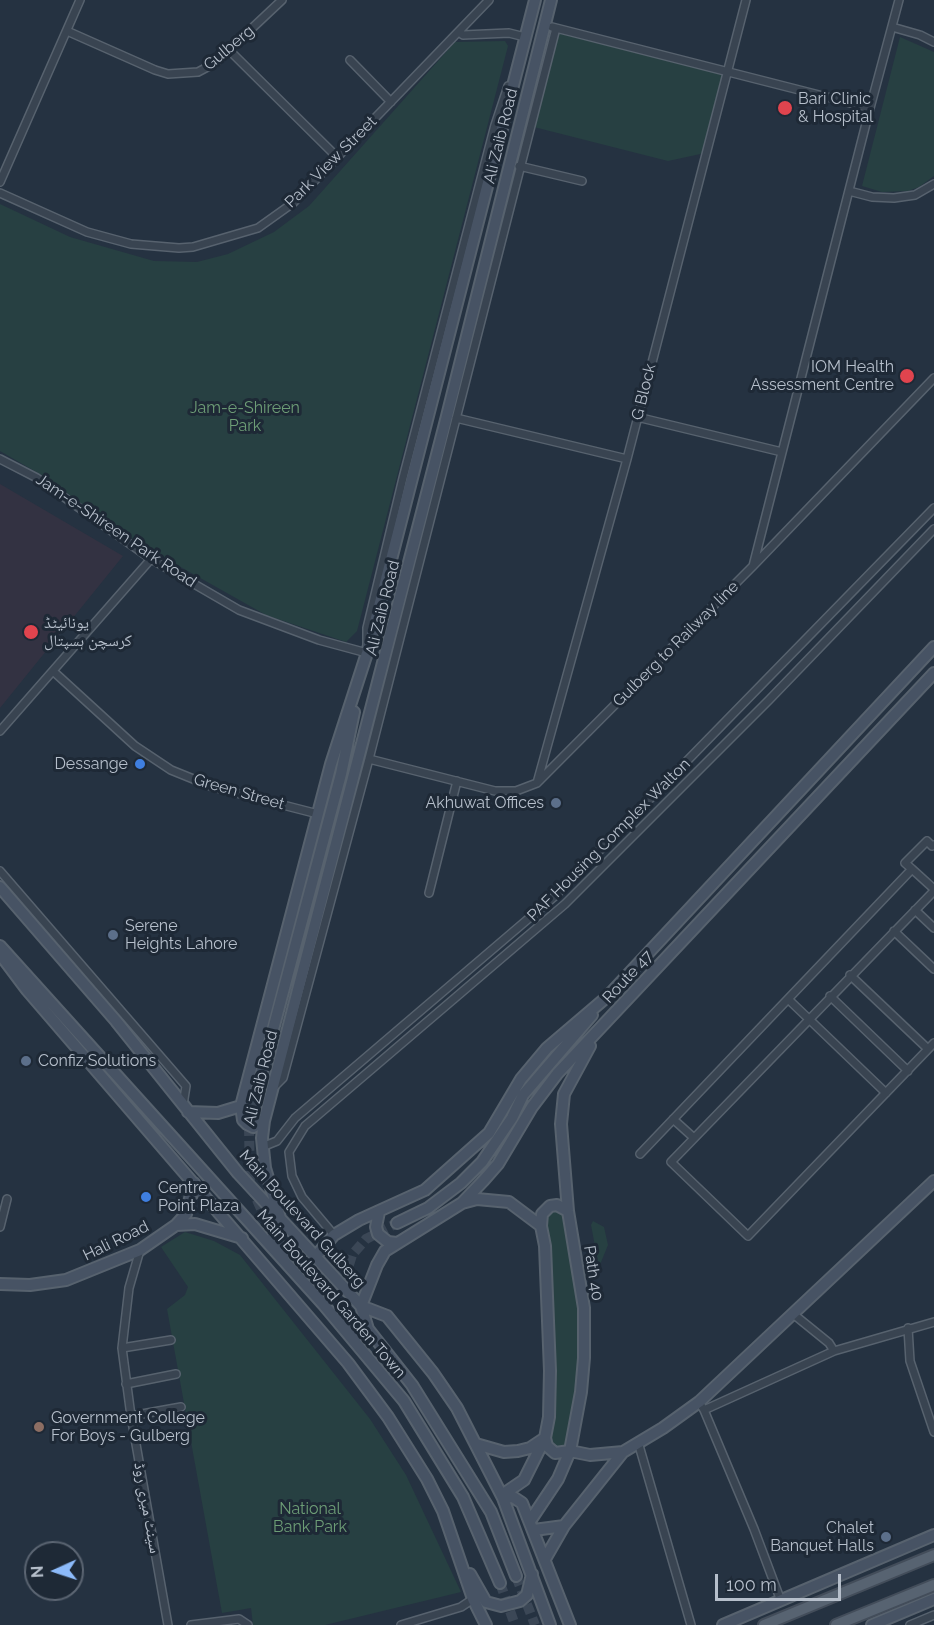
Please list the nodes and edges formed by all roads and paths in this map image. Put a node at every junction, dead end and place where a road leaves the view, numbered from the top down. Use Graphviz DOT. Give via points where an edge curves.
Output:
graph roads {
  1 [pos="80,0"];
  2 [pos="282,0"];
  3 [pos="489,0"];
  4 [pos="746,0"];
  5 [pos="899,0"];
  6 [pos="551,1"];
  7 [pos="533,3"];
  8 [pos="550,27"];
  9 [pos="892,27"];
  10 [pos="67,31"];
  11 [pos="459,32"];
  12 [pos="525,37"];
  13 [pos="934,42"];
  14 [pos="229,50"];
  15 [pos="350,60"];
  16 [pos="726,70"];
  17 [pos="391,102"];
  18 [pos="870,108"];
  19 [pos="337,157"];
  20 [pos="519,166"];
  21 [pos="582,181"];
  22 [pos="0,182"];
  23 [pos="933,188"];
  24 [pos="849,191"];
  25 [pos="0,193"];
  26 [pos="934,378"];
  27 [pos="637,417"];
  28 [pos="456,418"];
  29 [pos="782,452"];
  30 [pos="0,459"];
  31 [pos="627,459"];
  32 [pos="934,508"];
  33 [pos="934,529"];
  34 [pos="151,559"];
  35 [pos="753,566"];
  36 [pos="934,647"];
  37 [pos="366,653"];
  38 [pos="53,671"];
  39 [pos="934,673"];
  40 [pos="0,731"];
  41 [pos="369,759"];
  42 [pos="457,781"];
  43 [pos="537,783"];
  44 [pos="318,814"];
  45 [pos="933,846"];
  46 [pos="912,869"];
  47 [pos="0,871"];
  48 [pos="0,887"];
  49 [pos="934,890"];
  50 [pos="429,893"];
  51 [pos="915,910"];
  52 [pos="934,928"];
  53 [pos="894,931"];
  54 [pos="0,946"];
  55 [pos="0,954"];
  56 [pos="934,969"];
  57 [pos="850,975"];
  58 [pos="608,996"];
  59 [pos="830,996"];
  60 [pos="788,999"];
  61 [pos="808,1019"];
  62 [pos="602,1028"];
  63 [pos="934,1043"];
  64 [pos="928,1049"];
  65 [pos="908,1071"];
  66 [pos="259,1082"];
  67 [pos="272,1089"];
  68 [pos="886,1093"];
  69 [pos="241,1106"];
  70 [pos="186,1108"];
  71 [pos="673,1119"];
  72 [pos="264,1121"];
  73 [pos="694,1138"];
  74 [pos="262,1147"];
  75 [pos="640,1154"];
  76 [pos="934,1181"];
  77 [pos="194,1183"];
  78 [pos="8,1199"];
  79 [pos="462,1203"];
  80 [pos="568,1211"];
  81 [pos="379,1212"];
  82 [pos="280,1218"];
  83 [pos="397,1223"];
  84 [pos="176,1225"];
  85 [pos="541,1226"];
  86 [pos="0,1227"];
  87 [pos="334,1235"];
  88 [pos="273,1236"];
  89 [pos="242,1238"];
  90 [pos="397,1243"];
  91 [pos="140,1250"];
  92 [pos="315,1257"];
  93 [pos="0,1284"];
  94 [pos="323,1305"];
  95 [pos="361,1306"];
  96 [pos="343,1309"];
  97 [pos="792,1313"];
  98 [pos="934,1322"];
  99 [pos="908,1328"];
  100 [pos="171,1340"];
  101 [pos="122,1348"];
  102 [pos="834,1351"];
  103 [pos="365,1353"];
  104 [pos="176,1374"];
  105 [pos="126,1384"];
  106 [pos="701,1406"];
  107 [pos="181,1407"];
  108 [pos="131,1416"];
  109 [pos="934,1432"];
  110 [pos="545,1438"];
  111 [pos="638,1442"];
  112 [pos="476,1444"];
  113 [pos="570,1451"];
  114 [pos="623,1452"];
  115 [pos="502,1497"];
  116 [pos="532,1525"];
  117 [pos="564,1526"];
  118 [pos="934,1535"];
  119 [pos="934,1556"];
  120 [pos="545,1559"];
  121 [pos="462,1560"];
  122 [pos="532,1574"];
  123 [pos="516,1576"];
  124 [pos="500,1583"];
  125 [pos="934,1585"];
  126 [pos="473,1599"];
  127 [pos="934,1599"];
  128 [pos="781,1601"];
  129 [pos="934,1615"];
  130 [pos="419,1623"];
  131 [pos="168,1625"];
  132 [pos="191,1625"];
  133 [pos="248,1625"];
  134 [pos="401,1625"];
  135 [pos="486,1625"];
  136 [pos="550,1625"];
  137 [pos="570,1625"];
  138 [pos="691,1625"];
  139 [pos="723,1625"];
  140 [pos="764,1625"];
  141 [pos="836,1625"];
  142 [pos="872,1625"];
  143 [pos="910,1625"];
  1 -- 10 [label="street"];
  2 -- 14 [label="street, Gulberg"];
  3 -- 11 [label="street, Park View Street"];
  4 -- 16 [label="street, G Block"];
  5 -- 9 [label="street"];
  6 -- 8 [label="main road, Ali Zaib Road"];
  7 -- 12 [label="main road, Ali Zaib Road"];
  8 -- 16 [label="street"];
  8 -- 20 [label="street"];
  8 -- 67 [label="main road, Ali Zaib Road"];
  9 -- 13 [label="street"];
  9 -- 18 [label="street"];
  10 -- 14 [label="street, Gulberg" via="168,74 206,69"];
  10 -- 22 [label="street"];
  11 -- 12 [label="street"];
  11 -- 17 [label="street, Park View Street"];
  12 -- 37 [label="main road, Ali Zaib Road"];
  14 -- 19 [label="street"];
  15 -- 17 [label="street"];
  16 -- 18 [label="street"];
  16 -- 27 [label="street, G Block"];
  17 -- 19 [label="street, Park View Street"];
  18 -- 24 [label="street"];
  19 -- 25 [label="street, Park View Street" via="272,220 244,233 194,247 157,247 110,240"];
  20 -- 21 [label="street"];
  20 -- 28 [label="street"];
  23 -- 24 [label="street" via="894,198"];
  24 -- 29 [label="street"];
  26 -- 35 [label="street, Gulberg to Railway line"];
  27 -- 29 [label="street"];
  27 -- 31 [label="street, G Block"];
  28 -- 31 [label="street"];
  28 -- 41 [label="street"];
  29 -- 35 [label="street"];
  30 -- 34 [label="street, Jam-e-Shireen Park Road" via="37,478"];
  31 -- 43 [label="street, G Block"];
  32 -- 74 [label="street, PAF Housing Complex Walton" via="555,896 301,1112 277,1142"];
  33 -- 87 [label="street, PAF Housing Complex Walton" via="565,904 305,1126 289,1152 292,1176 302,1197"];
  34 -- 37 [label="street, Jam-e-Shireen Park Road" via="239,610"];
  34 -- 38 [label="street"];
  35 -- 43 [label="street, Gulberg to Railway line"];
  36 -- 58 [label="main road, Route 47"];
  37 -- 44 [label="main road, Ali Zaib Road"];
  37 -- 66 [label="main road" via="341,774"];
  38 -- 40 [label="street"];
  38 -- 44 [label="street, Green Street" via="135,746 171,770 213,787"];
  39 -- 62 [label="main road, Route 47"];
  41 -- 42 [label="street, Gulberg to Railway line"];
  41 -- 67 [label="street" via="283,1078"];
  42 -- 43 [label="street, Gulberg to Railway line" via="495,791 516,791"];
  42 -- 50 [label="street"];
  44 -- 69 [label="main road, Ali Zaib Road"];
  45 -- 46 [label="street" via="927,841 905,863"];
  46 -- 49 [label="street"];
  46 -- 60 [label="street"];
  47 -- 70 [label="street" via="186,1086"];
  48 -- 70 [label="main road, Main Boulevard Gulberg"];
  49 -- 51 [label="street"];
  51 -- 52 [label="street"];
  51 -- 53 [label="street"];
  53 -- 56 [label="street"];
  53 -- 57 [label="street"];
  54 -- 94 [label="main road, Main Boulevard Garden Town"];
  55 -- 77 [label="main road"];
  57 -- 59 [label="street"];
  57 -- 64 [label="street"];
  58 -- 81 [label="main road, Route 47" via="547,1048 517,1085 489,1133 452,1168 425,1190"];
  58 -- 83 [label="main road" via="540,1071 482,1162 428,1208"];
  59 -- 61 [label="street"];
  59 -- 65 [label="street"];
  60 -- 61 [label="street"];
  60 -- 71 [label="street"];
  61 -- 68 [label="street"];
  61 -- 73 [label="street"];
  62 -- 79 [label="main road, Route 47" via="547,1085 498,1164"];
  62 -- 80 [label="main road, Path 40" via="564,1094 561,1124"];
  63 -- 64 [label="street"];
  64 -- 65 [label="street"];
  65 -- 68 [label="street"];
  67 -- 72 [label="main road, Ali Zaib Road"];
  68 -- 73 [label="street" via="748,1236 671,1162"];
  69 -- 70 [label="main road, Ali Zaib Road" via="218,1113"];
  69 -- 72 [label="main road" via="247,1124 253,1127"];
  70 -- 82 [label="main road, Main Boulevard Gulberg"];
  71 -- 73 [label="street"];
  71 -- 75 [label="street"];
  72 -- 74 [label="main road, Ali Zaib Road"];
  74 -- 82 [label="main road, Ali Zaib Road"];
  76 -- 97 [label="main road"];
  77 -- 84 [label="main road" via="186,1214"];
  77 -- 89 [label="main road"];
  78 -- 86 [label="street"];
  79 -- 85 [label="main road" via="477,1199 509,1202"];
  79 -- 90 [label="main road, Route 47"];
  80 -- 85 [label="main road" via="550,1206 542,1214"];
  80 -- 113 [label="main road, Path 40" via="580,1275 585,1334 581,1392"];
  81 -- 87 [label="main road, Route 47"];
  81 -- 90 [label="main road" via="375,1227 378,1234"];
  82 -- 92 [label="main road, Main Boulevard Gulberg"];
  84 -- 89 [label="main road" via="195,1224"];
  84 -- 91 [label="main road, Hali Road"];
  85 -- 110 [label="main road" via="550,1371"];
  87 -- 92 [label="main road, Route 47"];
  88 -- 94 [label="main road"];
  89 -- 121 [label="main road" via="348,1363 388,1417 427,1479"];
  90 -- 95 [label="main road, Route 47" via="380,1258"];
  91 -- 93 [label="main road, Hali Road" via="66,1280"];
  91 -- 101 [label="street, سینٹ میری روڈ" via="129,1288"];
  92 -- 95 [label="main road, Main Boulevard Gulberg"];
  94 -- 103 [label="main road, Main Boulevard Garden Town"];
  95 -- 112 [label="main road, Main Boulevard Gulberg" via="387,1316 457,1407"];
  95 -- 123 [label="main road, Main Boulevard Garden Town" via="368,1329 412,1385 490,1512"];
  96 -- 103 [label="main road"];
  97 -- 102 [label="street" via="830,1343"];
  97 -- 106 [label="main road"];
  98 -- 99 [label="street"];
  99 -- 102 [label="street"];
  99 -- 109 [label="street" via="910,1362"];
  100 -- 101 [label="street"];
  101 -- 105 [label="street, سینٹ میری روڈ"];
  102 -- 106 [label="street"];
  103 -- 124 [label="main road, Main Boulevard Garden Town" via="404,1401 454,1480"];
  104 -- 105 [label="street"];
  105 -- 108 [label="street, سینٹ میری روڈ"];
  106 -- 111 [label="main road"];
  106 -- 128 [label="street"];
  107 -- 108 [label="street"];
  108 -- 131 [label="street, سینٹ میری روڈ"];
  110 -- 112 [label="main road" via="530,1448 504,1452"];
  110 -- 113 [label="main road" via="555,1454"];
  110 -- 115 [label="main road" via="524,1480"];
  111 -- 114 [label="main road"];
  111 -- 138 [label="street"];
  112 -- 115 [label="main road, Main Boulevard Gulberg"];
  113 -- 114 [label="main road" via="590,1455"];
  113 -- 116 [label="main road, Path 40"];
  114 -- 117 [label="main road"];
  115 -- 116 [label="main road" via="517,1498"];
  115 -- 122 [label="main road, Main Boulevard Gulberg"];
  116 -- 117 [label="main road"];
  116 -- 120 [label="main road"];
  117 -- 120 [label="main road"];
  118 -- 128 [label="main road"];
  119 -- 140 [label="main road"];
  120 -- 137 [label="main road"];
  121 -- 122 [label="main road" via="486,1602 501,1606 527,1595"];
  121 -- 126 [label="main road"];
  122 -- 136 [label="main road, Main Boulevard Gulberg"];
  125 -- 141 [label="main road"];
  126 -- 130 [label="street"];
  126 -- 135 [label="main road"];
  127 -- 142 [label="main road"];
  128 -- 139 [label="main road"];
  129 -- 143 [label="street"];
  130 -- 134 [label="street"];
  132 -- 133 [label="street" via="239,1619"];
}
